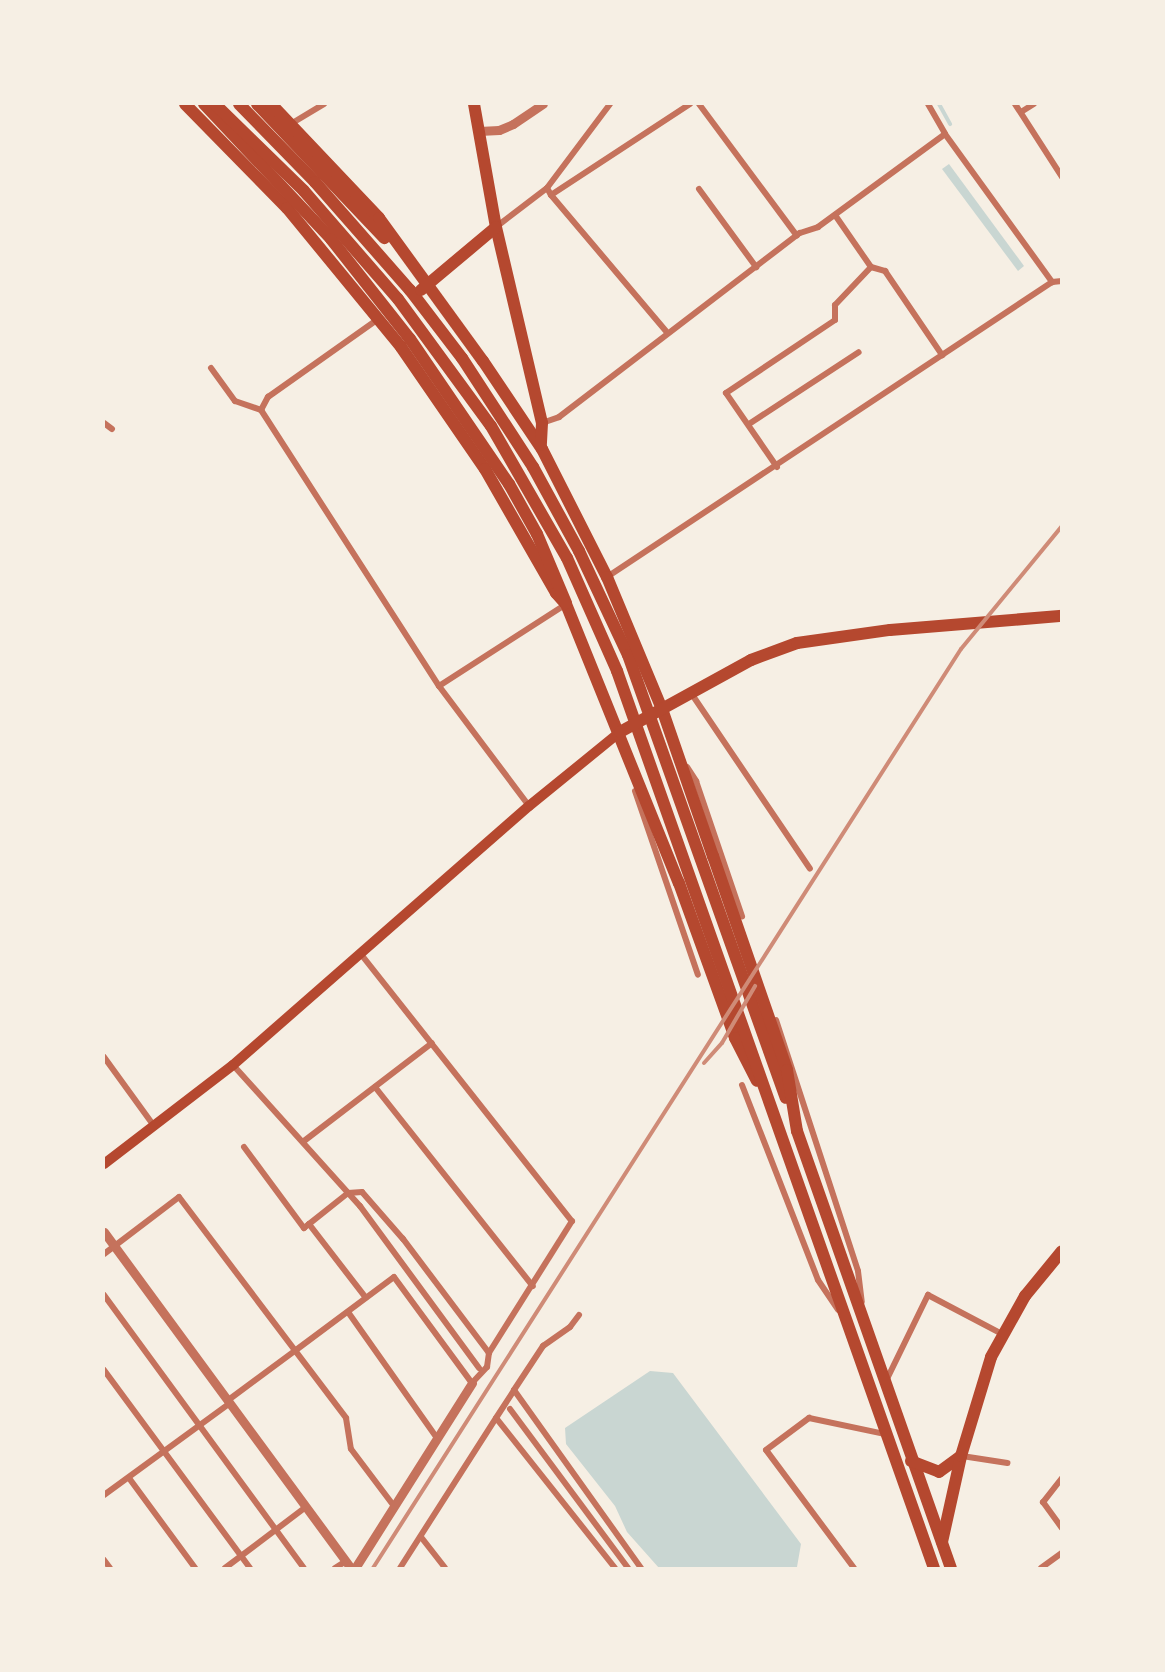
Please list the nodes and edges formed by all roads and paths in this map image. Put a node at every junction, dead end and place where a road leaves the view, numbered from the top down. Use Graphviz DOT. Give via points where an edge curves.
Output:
graph roads {
  1 [pos="185,104"];
  2 [pos="204,104"];
  3 [pos="215,104"];
  4 [pos="239,104"];
  5 [pos="257,104"];
  6 [pos="271,104"];
  7 [pos="324,104"];
  8 [pos="474,104"];
  9 [pos="543,104"];
  10 [pos="610,104"];
  11 [pos="690,104"];
  12 [pos="699,104"];
  13 [pos="928,104"];
  14 [pos="1015,104"];
  15 [pos="1034,104"];
  16 [pos="1021,112"];
  17 [pos="292,123"];
  18 [pos="479,131"];
  19 [pos="945,134"];
  20 [pos="241,161"];
  21 [pos="1062,177"];
  22 [pos="547,188"];
  23 [pos="699,189"];
  24 [pos="551,195"];
  25 [pos="835,215"];
  26 [pos="496,227"];
  27 [pos="796,236"];
  28 [pos="756,267"];
  29 [pos="871,267"];
  30 [pos="1062,281"];
  31 [pos="1052,282"];
  32 [pos="427,286"];
  33 [pos="378,319"];
  34 [pos="666,331"];
  35 [pos="859,352"];
  36 [pos="942,355"];
  37 [pos="211,368"];
  38 [pos="261,410"];
  39 [pos="104,423"];
  40 [pos="542,423"];
  41 [pos="749,424"];
  42 [pos="112,429"];
  43 [pos="542,448"];
  44 [pos="777,467"];
  45 [pos="607,577"];
  46 [pos="566,604"];
  47 [pos="1062,616"];
  48 [pos="439,686"];
  49 [pos="691,693"];
  50 [pos="662,709"];
  51 [pos="620,732"];
  52 [pos="677,751"];
  53 [pos="529,806"];
  54 [pos="810,868"];
  55 [pos="742,916"];
  56 [pos="360,953"];
  57 [pos="698,975"];
  58 [pos="774,1013"];
  59 [pos="432,1043"];
  60 [pos="104,1057"];
  61 [pos="233,1065"];
  62 [pos="742,1085"];
  63 [pos="375,1087"];
  64 [pos="778,1122"];
  65 [pos="155,1126"];
  66 [pos="797,1131"];
  67 [pos="304,1141"];
  68 [pos="244,1148"];
  69 [pos="104,1164"];
  70 [pos="348,1193"];
  71 [pos="309,1224"];
  72 [pos="104,1232"];
  73 [pos="114,1246"];
  74 [pos="1062,1251"];
  75 [pos="104,1254"];
  76 [pos="533,1286"];
  77 [pos="104,1295"];
  78 [pos="366,1298"];
  79 [pos="348,1312"];
  80 [pos="579,1315"];
  81 [pos="866,1323"];
  82 [pos="850,1328"];
  83 [pos="1002,1334"];
  84 [pos="296,1350"];
  85 [pos="489,1353"];
  86 [pos="479,1368"];
  87 [pos="104,1370"];
  88 [pos="885,1382"];
  89 [pos="472,1383"];
  90 [pos="514,1390"];
  91 [pos="228,1402"];
  92 [pos="510,1409"];
  93 [pos="496,1418"];
  94 [pos="200,1426"];
  95 [pos="886,1434"];
  96 [pos="437,1438"];
  97 [pos="164,1452"];
  98 [pos="961,1456"];
  99 [pos="911,1461"];
  100 [pos="1006,1464"];
  101 [pos="129,1478"];
  102 [pos="1062,1478"];
  103 [pos="104,1496"];
  104 [pos="394,1506"];
  105 [pos="306,1508"];
  106 [pos="1062,1528"];
  107 [pos="276,1530"];
  108 [pos="421,1537"];
  109 [pos="942,1542"];
  110 [pos="1062,1553"];
  111 [pos="241,1557"];
  112 [pos="104,1560"];
  113 [pos="350,1566"];
  114 [pos="933,1568"];
  115 [pos="110,1569"];
  116 [pos="195,1569"];
  117 [pos="225,1569"];
  118 [pos="250,1569"];
  119 [pos="304,1569"];
  120 [pos="335,1569"];
  121 [pos="400,1569"];
  122 [pos="445,1569"];
  123 [pos="615,1569"];
  124 [pos="628,1569"];
  125 [pos="642,1569"];
  126 [pos="854,1569"];
  127 [pos="951,1569"];
  128 [pos="1041,1569"];
  1 -- 20 [label="highway"];
  2 -- 46 [label="highway" via="331,239 410,339 478,435 533,527"];
  3 -- 64 [label="highway" via="342,232 398,299 491,426 567,558 634,719"];
  4 -- 66 [label="highway" via="382,257 462,358 503,418 601,595 649,712"];
  5 -- 32 [label="highway" via="295,140"];
  6 -- 17 [label="highway"];
  7 -- 17 [label="street"];
  8 -- 18 [label="highway"];
  9 -- 18 [label="street" via="499,130"];
  10 -- 22 [label="street"];
  11 -- 24 [label="street"];
  12 -- 27 [label="street"];
  13 -- 19 [label="street"];
  14 -- 16 [label="street"];
  15 -- 16 [label="street"];
  16 -- 21 [label="street"];
  17 -- 20 [label="street"];
  17 -- 32 [label="highway" via="379,218"];
  18 -- 26 [label="highway"];
  19 -- 25 [label="street"];
  19 -- 31 [label="street"];
  20 -- 33 [label="highway" via="287,208"];
  22 -- 24 [label="street"];
  22 -- 26 [label="street"];
  23 -- 28 [label="street"];
  24 -- 34 [label="street"];
  25 -- 27 [label="street"];
  25 -- 29 [label="street"];
  26 -- 32 [label="highway"];
  26 -- 40 [label="highway"];
  27 -- 28 [label="street"];
  28 -- 34 [label="street"];
  29 -- 36 [label="street" via="885,271"];
  29 -- 41 [label="street" via="835,305 835,320 726,393"];
  30 -- 31 [label="street"];
  31 -- 36 [label="street"];
  32 -- 33 [label="highway"];
  32 -- 43 [label="highway"];
  33 -- 38 [label="street" via="268,397"];
  33 -- 46 [label="highway" via="479,459 555,593"];
  34 -- 40 [label="street" via="559,417"];
  35 -- 41 [label="street"];
  36 -- 44 [label="street"];
  37 -- 38 [label="street" via="235,401"];
  38 -- 48 [label="street"];
  39 -- 42 [label="street"];
  40 -- 43 [label="highway" via="538,439"];
  41 -- 44 [label="street"];
  43 -- 45 [label="highway"];
  44 -- 45 [label="street"];
  45 -- 46 [label="highway"];
  45 -- 50 [label="highway"];
  46 -- 48 [label="street"];
  46 -- 51 [label="highway"];
  47 -- 49 [label="highway" via="890,630 796,643 751,660"];
  48 -- 53 [label="street"];
  49 -- 50 [label="highway"];
  49 -- 54 [label="street"];
  50 -- 51 [label="highway"];
  50 -- 52 [label="highway"];
  51 -- 53 [label="main road"];
  51 -- 57 [label="street" via="627,768"];
  51 -- 64 [label="highway" via="735,1038"];
  52 -- 55 [label="street" via="696,781"];
  52 -- 66 [label="highway" via="787,1070"];
  53 -- 56 [label="main road"];
  56 -- 59 [label="street"];
  56 -- 61 [label="main road"];
  58 -- 81 [label="street" via="858,1271"];
  59 -- 63 [label="street"];
  59 -- 76 [label="street" via="572,1221"];
  60 -- 65 [label="street"];
  61 -- 65 [label="main road"];
  61 -- 67 [label="street"];
  62 -- 82 [label="street" via="818,1280"];
  63 -- 67 [label="street"];
  63 -- 76 [label="street"];
  64 -- 82 [label="highway"];
  65 -- 69 [label="main road"];
  66 -- 81 [label="highway"];
  67 -- 70 [label="street"];
  68 -- 71 [label="street" via="304,1228"];
  70 -- 71 [label="street"];
  70 -- 85 [label="street" via="362,1192 403,1239"];
  70 -- 86 [label="street"];
  71 -- 78 [label="street"];
  72 -- 73 [label="street"];
  73 -- 75 [label="street"];
  73 -- 84 [label="street" via="179,1197"];
  73 -- 91 [label="street"];
  74 -- 83 [label="highway" via="1024,1296"];
  76 -- 85 [label="street"];
  77 -- 94 [label="street"];
  78 -- 79 [label="street"];
  78 -- 89 [label="street" via="394,1277"];
  79 -- 84 [label="street"];
  79 -- 96 [label="street"];
  80 -- 90 [label="street" via="570,1327 543,1346"];
  81 -- 88 [label="highway"];
  82 -- 95 [label="highway"];
  83 -- 88 [label="street" via="928,1295"];
  83 -- 98 [label="highway" via="981,1385"];
  84 -- 91 [label="street"];
  84 -- 104 [label="street" via="346,1418 351,1449"];
  85 -- 89 [label="street" via="487,1367"];
  87 -- 97 [label="street"];
  88 -- 99 [label="highway"];
  89 -- 96 [label="street"];
  90 -- 93 [label="street"];
  90 -- 125 [label="street"];
  91 -- 94 [label="street"];
  91 -- 105 [label="street"];
  92 -- 124 [label="street"];
  93 -- 108 [label="street"];
  93 -- 123 [label="street"];
  94 -- 97 [label="street"];
  94 -- 107 [label="street"];
  95 -- 114 [label="highway"];
  95 -- 126 [label="street" via="809,1418 766,1450"];
  96 -- 104 [label="street"];
  97 -- 101 [label="street"];
  97 -- 111 [label="street"];
  98 -- 99 [label="highway" via="939,1472"];
  98 -- 100 [label="street"];
  98 -- 109 [label="highway"];
  99 -- 109 [label="highway"];
  101 -- 103 [label="street"];
  101 -- 116 [label="street"];
  102 -- 106 [label="street" via="1043,1502"];
  104 -- 113 [label="street"];
  105 -- 107 [label="street"];
  105 -- 113 [label="street"];
  107 -- 111 [label="street"];
  107 -- 119 [label="street"];
  108 -- 121 [label="street"];
  108 -- 122 [label="street"];
  109 -- 114 [label="highway"];
  109 -- 127 [label="highway"];
  110 -- 128 [label="street"];
  111 -- 117 [label="street"];
  111 -- 118 [label="street"];
  112 -- 115 [label="street"];
  113 -- 120 [label="street"];
}
